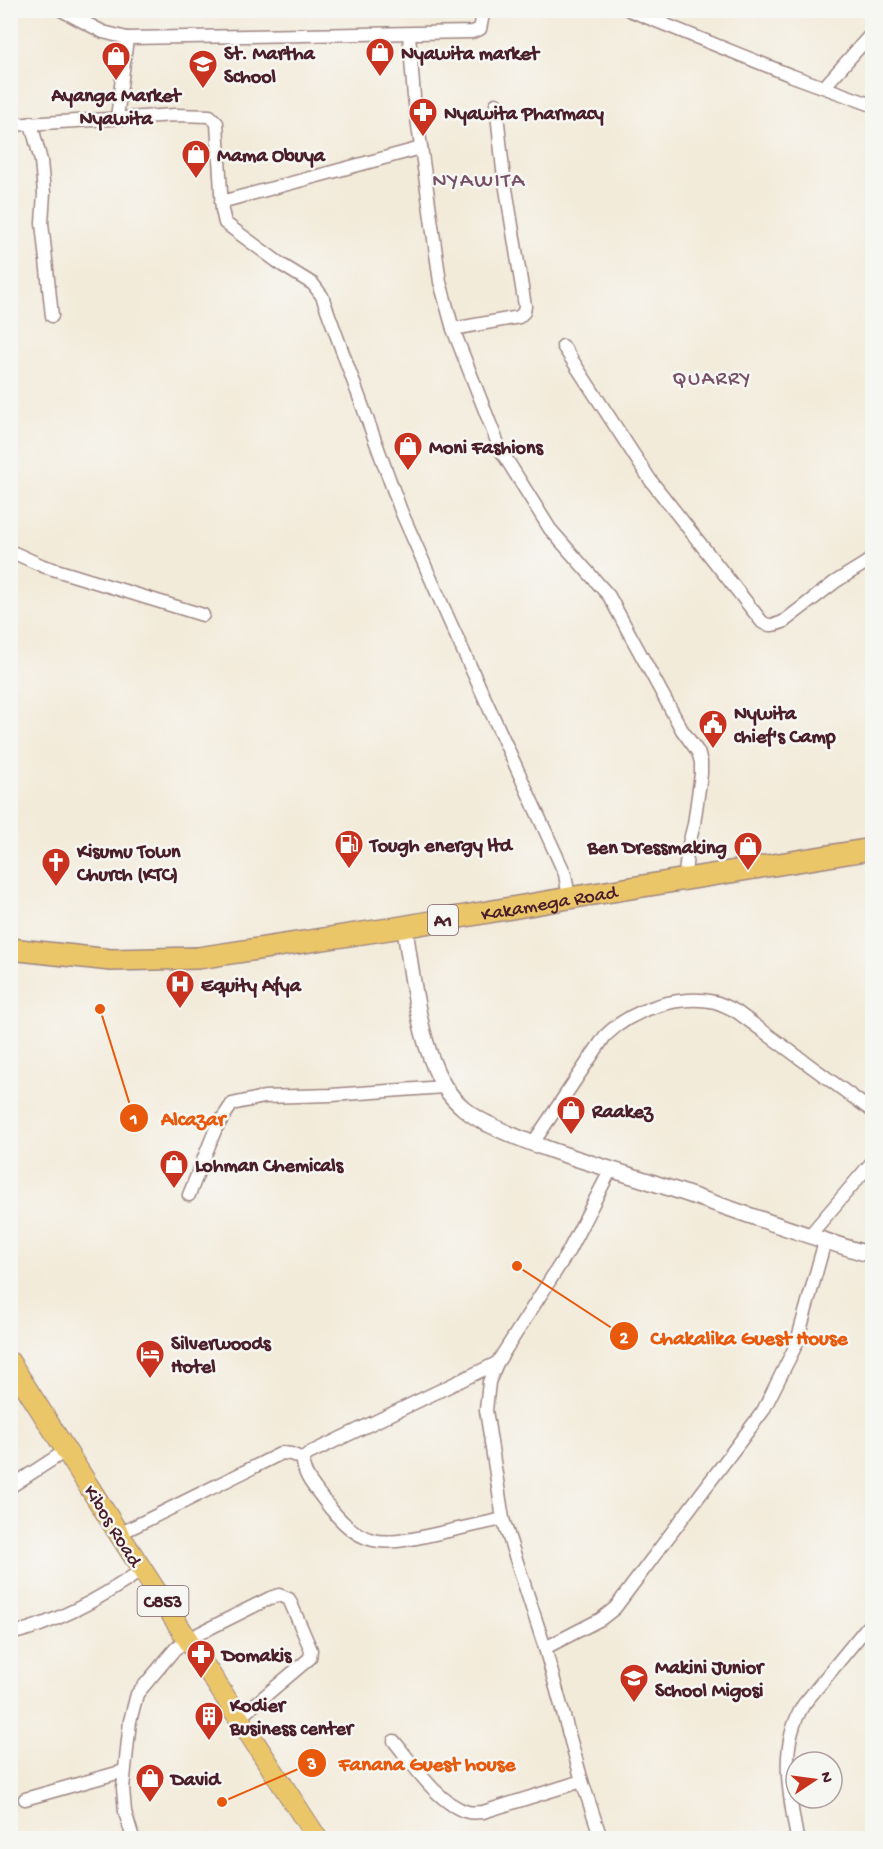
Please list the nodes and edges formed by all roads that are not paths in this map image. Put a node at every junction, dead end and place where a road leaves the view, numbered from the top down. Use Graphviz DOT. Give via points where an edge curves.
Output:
graph roads {
  1 [pos="61,10"];
  2 [pos="91,10"];
  3 [pos="484,10"];
  4 [pos="629,10"];
  5 [pos="91,25"];
  6 [pos="873,33"];
  7 [pos="409,34"];
  8 [pos="127,38"];
  9 [pos="825,86"];
  10 [pos="496,104"];
  11 [pos="873,105"];
  12 [pos="117,118"];
  13 [pos="31,123"];
  14 [pos="10,125"];
  15 [pos="421,147"];
  16 [pos="221,202"];
  17 [pos="52,316"];
  18 [pos="453,329"];
  19 [pos="564,346"];
  20 [pos="10,551"];
  21 [pos="873,559"];
  22 [pos="203,615"];
  23 [pos="873,849"];
  24 [pos="873,858"];
  25 [pos="685,879"];
  26 [pos="569,898"];
  27 [pos="406,936"];
  28 [pos="10,949"];
  29 [pos="10,958"];
  30 [pos="444,1087"];
  31 [pos="873,1111"];
  32 [pos="533,1143"];
  33 [pos="873,1162"];
  34 [pos="611,1169"];
  35 [pos="189,1195"];
  36 [pos="809,1236"];
  37 [pos="825,1242"];
  38 [pos="873,1255"];
  39 [pos="10,1362"];
  40 [pos="497,1363"];
  41 [pos="67,1450"];
  42 [pos="303,1459"];
  43 [pos="10,1487"];
  44 [pos="503,1519"];
  45 [pos="119,1534"];
  46 [pos="142,1570"];
  47 [pos="873,1621"];
  48 [pos="10,1634"];
  49 [pos="188,1639"];
  50 [pos="545,1648"];
  51 [pos="240,1717"];
  52 [pos="394,1741"];
  53 [pos="124,1771"];
  54 [pos="582,1781"];
  55 [pos="25,1799"];
  56 [pos="133,1839"];
  57 [pos="317,1839"];
  58 [pos="601,1839"];
  59 [pos="796,1839"];
  1 -- 5 [label="street"];
  2 -- 5 [label="street"];
  3 -- 7 [label="street" via="480,29 476,31"];
  4 -- 9 [label="street"];
  5 -- 8 [label="street"];
  6 -- 9 [label="street"];
  7 -- 8 [label="street"];
  7 -- 15 [label="street"];
  8 -- 12 [label="street"];
  9 -- 11 [label="street"];
  10 -- 18 [label="street" via="524,312 519,317"];
  12 -- 13 [label="street"];
  12 -- 16 [label="street" via="196,114 215,119"];
  13 -- 14 [label="street"];
  13 -- 17 [label="street" via="42,172 42,223"];
  15 -- 16 [label="street"];
  15 -- 18 [label="street" via="440,282"];
  16 -- 26 [label="street" via="225,223 313,284 322,296 401,511 565,874"];
  18 -- 25 [label="street" via="507,462 555,535 609,596 698,752 701,774"];
  19 -- 21 [label="street" via="651,481 766,625 783,622"];
  20 -- 22 [label="street" via="43,566"];
  23 -- 25 [label="highway, Kakamega Road / A1"];
  24 -- 27 [label="highway, Kakamega Road / A1"];
  25 -- 26 [label="highway, Kakamega Road / A1"];
  26 -- 28 [label="highway, Kakamega Road / A1" via="198,958 111,960"];
  27 -- 29 [label="highway, Kakamega Road / A1" via="199,964 113,967"];
  27 -- 30 [label="street" via="427,1049"];
  30 -- 32 [label="street" via="463,1108 487,1124"];
  30 -- 35 [label="street" via="264,1097 232,1104 216,1128"];
  31 -- 32 [label="street" via="737,1012 715,1002 684,1001 640,1012 613,1028"];
  32 -- 34 [label="street"];
  33 -- 36 [label="street"];
  34 -- 36 [label="street"];
  34 -- 40 [label="street" via="568,1252"];
  36 -- 37 [label="street"];
  37 -- 38 [label="street"];
  37 -- 50 [label="street" via="796,1345 763,1412 615,1608"];
  39 -- 41 [label="main road, Kibos Road / C853"];
  40 -- 42 [label="street"];
  40 -- 44 [label="street" via="489,1382 486,1410"];
  41 -- 43 [label="street"];
  41 -- 45 [label="main road, Kibos Road / C853"];
  42 -- 44 [label="street" via="309,1480 336,1516 369,1540 399,1543"];
  42 -- 45 [label="street" via="282,1453"];
  44 -- 50 [label="street"];
  45 -- 46 [label="main road, Kibos Road / C853"];
  46 -- 48 [label="street" via="81,1607"];
  46 -- 49 [label="main road, Kibos Road / C853"];
  47 -- 59 [label="street" via="796,1716 787,1762"];
  49 -- 51 [label="main road, Kibos Road / C853"];
  49 -- 51 [label="street" via="270,1598 279,1595 289,1599 311,1650 310,1658"];
  49 -- 53 [label="street" via="137,1694"];
  50 -- 54 [label="street"];
  51 -- 57 [label="main road, Kibos Road / C853"];
  52 -- 54 [label="street" via="436,1791 469,1813"];
  53 -- 55 [label="street"];
  53 -- 56 [label="street" via="124,1805"];
  54 -- 58 [label="street"];
}
